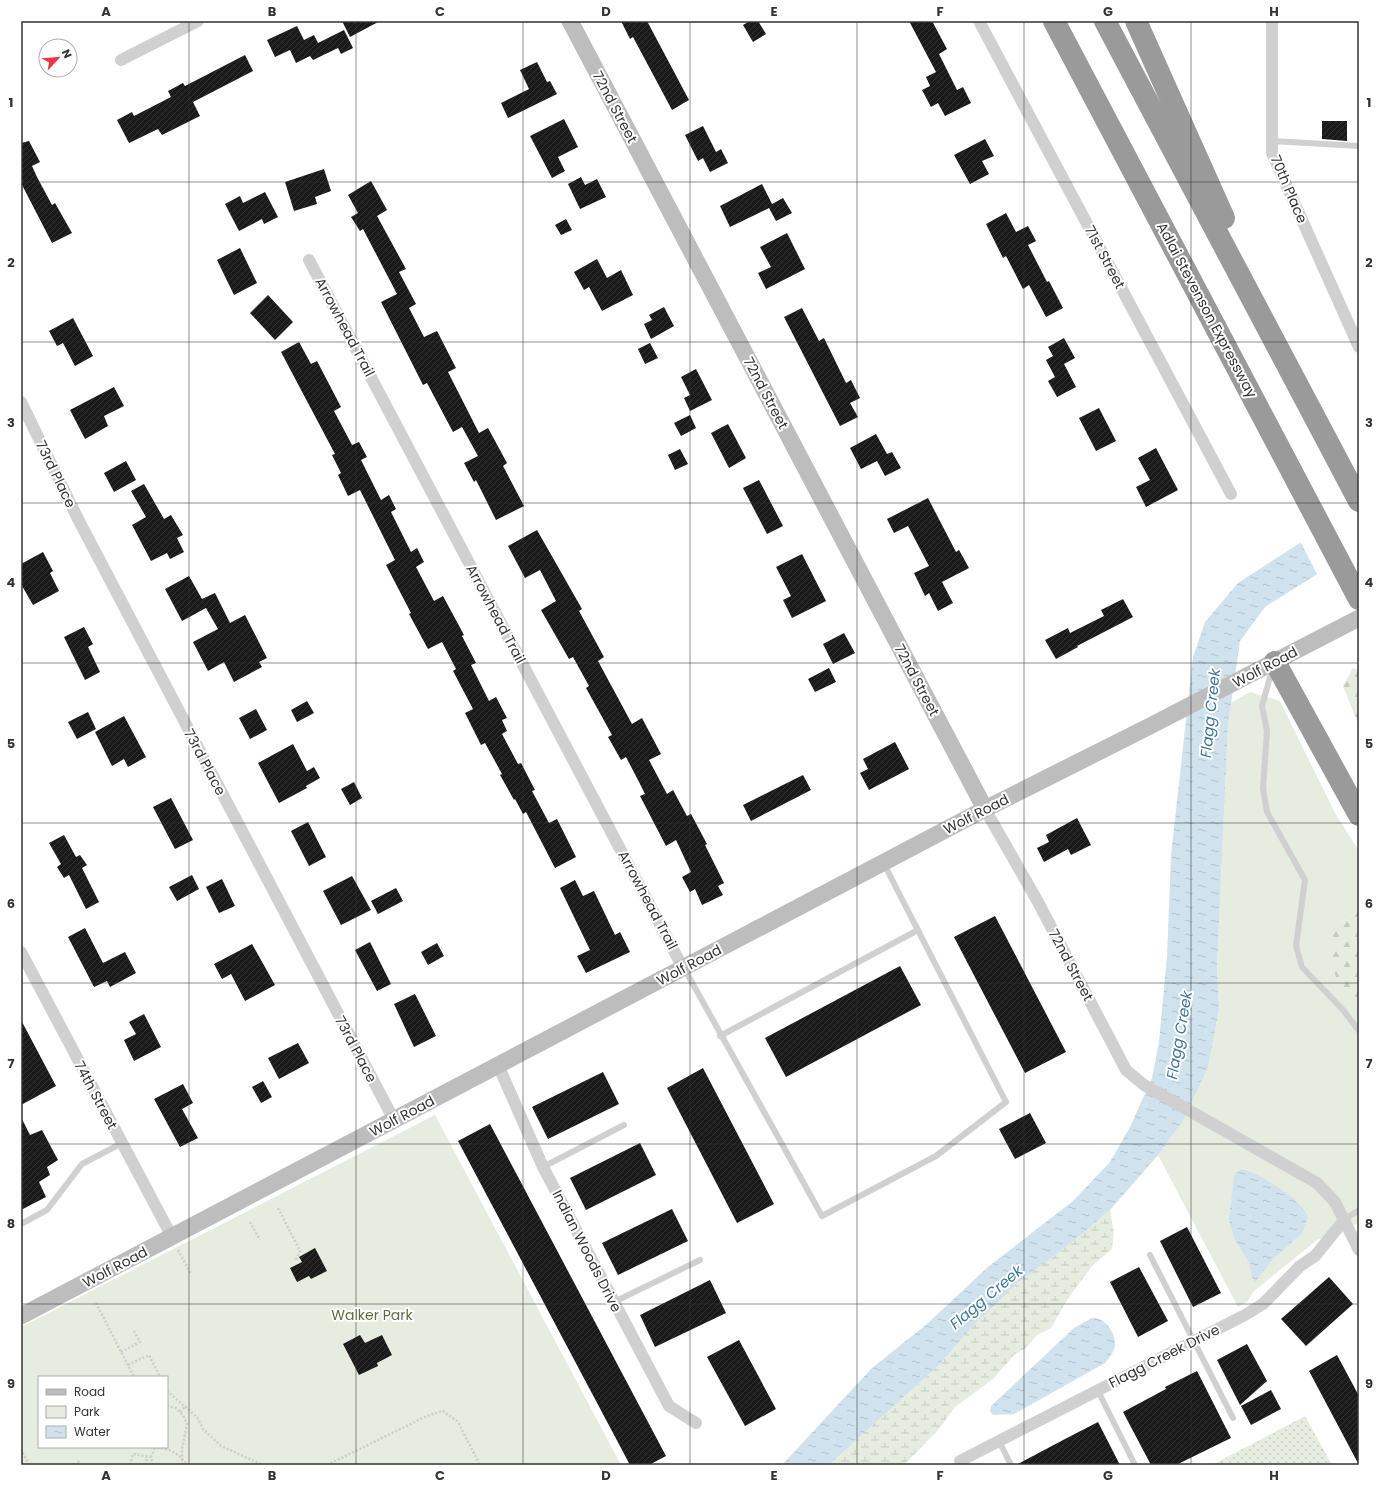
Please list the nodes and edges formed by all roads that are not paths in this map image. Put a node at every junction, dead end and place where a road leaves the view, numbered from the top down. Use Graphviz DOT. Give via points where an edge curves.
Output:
graph roads {
  1 [pos="198,21"];
  2 [pos="570,21"];
  3 [pos="979,21"];
  4 [pos="1054,21"];
  5 [pos="1105,21"];
  6 [pos="1136,21"];
  7 [pos="1272,21"];
  8 [pos="122,60"];
  9 [pos="1272,141"];
  10 [pos="1359,146"];
  11 [pos="309,260"];
  12 [pos="1359,347"];
  13 [pos="21,402"];
  14 [pos="1319,427"];
  15 [pos="1231,494"];
  16 [pos="1359,501"];
  17 [pos="1359,599"];
  18 [pos="1359,618"];
  19 [pos="1275,662"];
  20 [pos="986,809"];
  21 [pos="1359,815"];
  22 [pos="883,862"];
  23 [pos="918,930"];
  24 [pos="21,952"];
  25 [pos="683,968"];
  26 [pos="1359,1030"];
  27 [pos="720,1036"];
  28 [pos="498,1066"];
  29 [pos="394,1120"];
  30 [pos="624,1125"];
  31 [pos="122,1143"];
  32 [pos="544,1167"];
  33 [pos="1359,1210"];
  34 [pos="1344,1219"];
  35 [pos="21,1224"];
  36 [pos="172,1237"];
  37 [pos="1359,1250"];
  38 [pos="1150,1255"];
  39 [pos="700,1260"];
  40 [pos="614,1302"];
  41 [pos="21,1316"];
  42 [pos="1195,1341"];
  43 [pos="1098,1390"];
  44 [pos="1233,1418"];
  45 [pos="696,1423"];
  46 [pos="999,1441"];
  47 [pos="958,1463"];
  48 [pos="1011,1465"];
  49 [pos="1135,1465"];
  1 -- 8 [label="street"];
  2 -- 20 [label="street, 72nd Street"];
  3 -- 15 [label="street, 71st Street"];
  4 -- 17 [label="highway, Adlai Stevenson Expressway"];
  5 -- 14 [label="highway"];
  6 -- 14 [label="highway"];
  7 -- 9 [label="street, 70th Place"];
  9 -- 10 [label="lane"];
  9 -- 12 [label="street, 70th Place" via="1272,153"];
  11 -- 25 [label="street, Arrowhead Trail"];
  13 -- 29 [label="street, 73rd Place" via="78,519"];
  14 -- 16 [label="highway"];
  18 -- 19 [label="street, Wolf Road"];
  19 -- 20 [label="street, Wolf Road"];
  19 -- 21 [label="highway"];
  19 -- 26 [label="lane" via="1262,706 1267,731 1263,788 1267,812 1305,880 1296,946 1302,967"];
  20 -- 22 [label="street, Wolf Road"];
  20 -- 34 [label="street, 72nd Street" via="1126,1070 1144,1085 1317,1183 1335,1202"];
  22 -- 23 [label="lane"];
  22 -- 25 [label="street, Wolf Road"];
  23 -- 27 [label="lane"];
  23 -- 27 [label="lane" via="1006,1102 936,1156 822,1216"];
  24 -- 31 [label="street, 74th Street"];
  25 -- 27 [label="lane"];
  25 -- 28 [label="street, Wolf Road"];
  28 -- 29 [label="street, Wolf Road"];
  28 -- 32 [label="street, Indian Woods Drive"];
  29 -- 36 [label="street, Wolf Road"];
  30 -- 32 [label="lane"];
  31 -- 35 [label="lane" via="82,1164 47,1210"];
  31 -- 36 [label="street, 74th Street"];
  32 -- 40 [label="street, Indian Woods Drive"];
  33 -- 34 [label="lane"];
  34 -- 37 [label="street, 72nd Street"];
  34 -- 42 [label="street, Flagg Creek Drive" via="1315,1256 1300,1266 1263,1304"];
  36 -- 41 [label="street, Wolf Road"];
  38 -- 42 [label="lane"];
  39 -- 40 [label="lane"];
  40 -- 45 [label="street, Indian Woods Drive" via="669,1406"];
  42 -- 43 [label="street, Flagg Creek Drive"];
  42 -- 44 [label="lane"];
  43 -- 46 [label="street, Flagg Creek Drive"];
  43 -- 49 [label="lane"];
  46 -- 47 [label="street, Flagg Creek Drive"];
  46 -- 48 [label="lane"];
}
